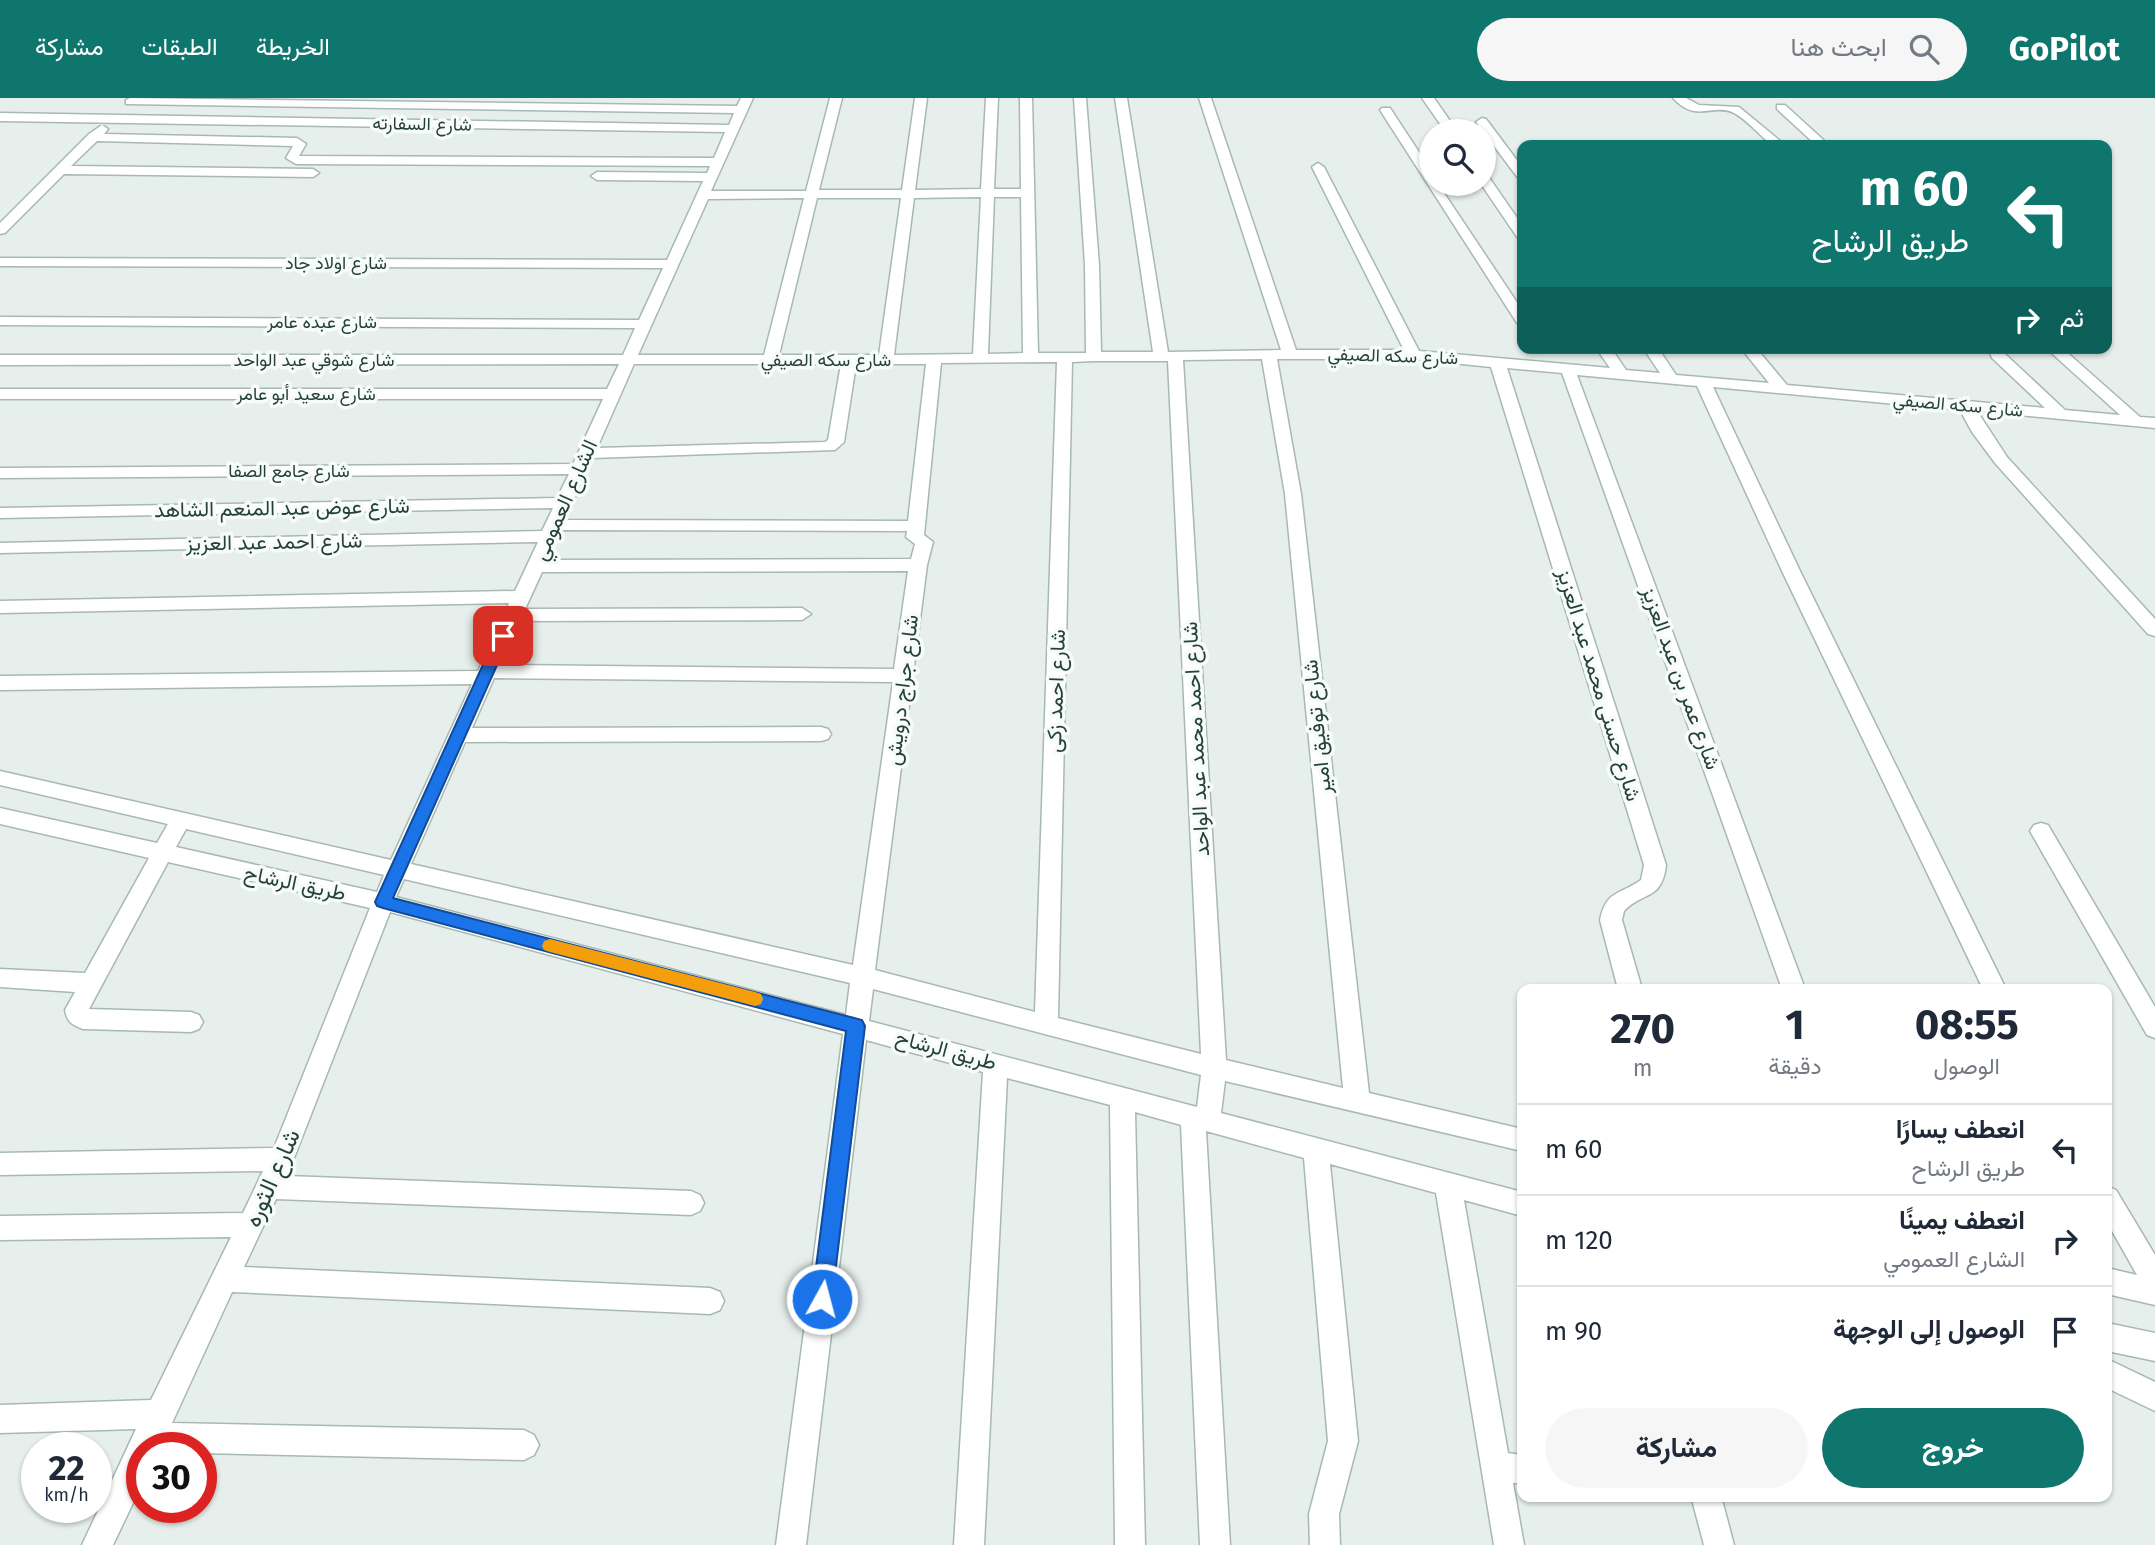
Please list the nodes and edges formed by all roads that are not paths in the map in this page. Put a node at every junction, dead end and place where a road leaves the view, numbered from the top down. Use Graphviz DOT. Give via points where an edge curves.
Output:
graph roads {
  1 [pos="836,98"];
  2 [pos="921,98"];
  3 [pos="992,98"];
  4 [pos="1026,98"];
  5 [pos="1080,98"];
  6 [pos="1121,98"];
  7 [pos="1205,98"];
  8 [pos="1428,98"];
  9 [pos="1679,98"];
  10 [pos="132,100"];
  11 [pos="744,104"];
  12 [pos="1781,107"];
  13 [pos="1386,110"];
  14 [pos="0,117"];
  15 [pos="112,118"];
  16 [pos="1443,119"];
  17 [pos="733,129"];
  18 [pos="93,137"];
  19 [pos="1773,140"];
  20 [pos="1817,140"];
  21 [pos="1496,141"];
  22 [pos="1419,162"];
  23 [pos="1318,167"];
  24 [pos="1517,168"];
  25 [pos="60,170"];
  26 [pos="714,170"];
  27 [pos="475,175"];
  28 [pos="586,176"];
  29 [pos="988,193"];
  30 [pos="1029,193"];
  31 [pos="910,194"];
  32 [pos="703,195"];
  33 [pos="810,195"];
  34 [pos="1441,196"];
  35 [pos="1496,196"];
  36 [pos="1517,227"];
  37 [pos="0,230"];
  38 [pos="0,262"];
  39 [pos="672,264"];
  40 [pos="1517,312"];
  41 [pos="0,321"];
  42 [pos="645,324"];
  43 [pos="1269,354"];
  44 [pos="1290,354"];
  45 [pos="1547,354"];
  46 [pos="1607,354"];
  47 [pos="1654,354"];
  48 [pos="1753,354"];
  49 [pos="1997,354"];
  50 [pos="2060,354"];
  51 [pos="1414,355"];
  52 [pos="1094,357"];
  53 [pos="1168,357"];
  54 [pos="1031,358"];
  55 [pos="1065,358"];
  56 [pos="628,359"];
  57 [pos="886,359"];
  58 [pos="934,359"];
  59 [pos="980,359"];
  60 [pos="0,360"];
  61 [pos="770,360"];
  62 [pos="849,360"];
  63 [pos="1497,361"];
  64 [pos="1560,367"];
  65 [pos="1621,374"];
  66 [pos="1672,379"];
  67 [pos="1703,382"];
  68 [pos="1783,390"];
  69 [pos="0,394"];
  70 [pos="613,394"];
  71 [pos="1966,406"];
  72 [pos="2059,413"];
  73 [pos="2134,419"];
  74 [pos="2155,423"];
  75 [pos="586,453"];
  76 [pos="579,469"];
  77 [pos="0,473"];
  78 [pos="563,503"];
  79 [pos="0,513"];
  80 [pos="917,526"];
  81 [pos="550,531"];
  82 [pos="0,548"];
  83 [pos="918,565"];
  84 [pos="535,566"];
  85 [pos="521,597"];
  86 [pos="0,607"];
  87 [pos="802,614"];
  88 [pos="513,615"];
  89 [pos="2155,631"];
  90 [pos="486,674"];
  91 [pos="904,676"];
  92 [pos="0,683"];
  93 [pos="821,734"];
  94 [pos="458,735"];
  95 [pos="0,778"];
  96 [pos="0,816"];
  97 [pos="180,821"];
  98 [pos="2041,831"];
  99 [pos="160,854"];
  100 [pos="398,868"];
  101 [pos="383,902"];
  102 [pos="864,977"];
  103 [pos="0,978"];
  104 [pos="90,983"];
  105 [pos="1629,984"];
  106 [pos="1792,984"];
  107 [pos="1993,984"];
  108 [pos="191,1022"];
  109 [pos="1046,1025"];
  110 [pos="856,1026"];
  111 [pos="2155,1028"];
  112 [pos="996,1063"];
  113 [pos="1214,1068"];
  114 [pos="1122,1097"];
  115 [pos="1357,1100"];
  116 [pos="1200,1118"];
  117 [pos="1517,1139"];
  118 [pos="1316,1149"];
  119 [pos="282,1160"];
  120 [pos="0,1164"];
  121 [pos="1448,1185"];
  122 [pos="270,1187"];
  123 [pos="691,1203"];
  124 [pos="1517,1204"];
  125 [pos="2112,1207"];
  126 [pos="251,1226"];
  127 [pos="0,1228"];
  128 [pos="225,1279"];
  129 [pos="2155,1280"];
  130 [pos="2112,1282"];
  131 [pos="2155,1292"];
  132 [pos="710,1301"];
  133 [pos="2112,1338"];
  134 [pos="2155,1347"];
  135 [pos="2112,1376"];
  136 [pos="2155,1397"];
  137 [pos="0,1419"];
  138 [pos="150,1432"];
  139 [pos="126,1434"];
  140 [pos="217,1438"];
  141 [pos="524,1445"];
  142 [pos="1509,1468"];
  143 [pos="126,1484"];
  144 [pos="1708,1502"];
  145 [pos="97,1545"];
  146 [pos="792,1545"];
  147 [pos="970,1545"];
  148 [pos="1130,1545"];
  149 [pos="1215,1545"];
  150 [pos="1325,1545"];
  151 [pos="1509,1545"];
  152 [pos="1719,1545"];
  1 -- 33 [label="street"];
  2 -- 31 [label="street"];
  3 -- 29 [label="street"];
  4 -- 30 [label="street"];
  5 -- 52 [label="street"];
  6 -- 53 [label="street, شارع احمد محمد عبد الواحد"];
  7 -- 44 [label="street"];
  8 -- 16 [label="street"];
  9 -- 19 [label="street" via="1696,110 1735,109"];
  10 -- 11 [label="street"];
  10 -- 15 [label="street"];
  11 -- 17 [label="street, الشارع العمومي"];
  12 -- 20 [label="street"];
  13 -- 22 [label="street"];
  14 -- 15 [label="street, شارع السفارته"];
  15 -- 17 [label="street, شارع السفارته"];
  15 -- 18 [label="street"];
  17 -- 26 [label="street, الشارع العمومي"];
  18 -- 25 [label="street"];
  18 -- 26 [label="street" via="297,142 292,158 296,160"];
  21 -- 24 [label="street"];
  23 -- 51 [label="street"];
  25 -- 27 [label="street"];
  25 -- 37 [label="street"];
  26 -- 28 [label="street"];
  26 -- 32 [label="street, الشارع العمومي"];
  29 -- 30 [label="street"];
  29 -- 31 [label="street"];
  29 -- 59 [label="street"];
  30 -- 54 [label="street"];
  31 -- 33 [label="street"];
  31 -- 57 [label="street"];
  32 -- 33 [label="street"];
  32 -- 39 [label="street, الشارع العمومي"];
  33 -- 61 [label="street"];
  34 -- 40 [label="street"];
  35 -- 36 [label="street"];
  38 -- 39 [label="street, شارع اولاد جاد"];
  39 -- 42 [label="street, الشارع العمومي"];
  41 -- 42 [label="street, شارع عبده عامر"];
  42 -- 56 [label="street, الشارع العمومي"];
  43 -- 44 [label="street, شارع سكه الصيفي"];
  43 -- 53 [label="street, شارع سكه الصيفي"];
  43 -- 115 [label="street, شارع توفيق امير" via="1293,494"];
  44 -- 51 [label="street, شارع سكه الصيفي"];
  45 -- 64 [label="street, شارع عمر بن عبد العزيز"];
  46 -- 65 [label="street"];
  47 -- 66 [label="street"];
  48 -- 68 [label="street"];
  49 -- 72 [label="street"];
  50 -- 73 [label="street"];
  51 -- 63 [label="street, شارع سكه الصيفي"];
  52 -- 53 [label="street, شارع سكه الصيفي"];
  52 -- 55 [label="street, شارع سكه الصيفي"];
  53 -- 113 [label="street, شارع احمد محمد عبد الواحد"];
  54 -- 55 [label="street, شارع سكه الصيفي"];
  54 -- 59 [label="street, شارع سكه الصيفي"];
  55 -- 109 [label="street, شارع احمد زكى"];
  56 -- 60 [label="street, شارع شوقي عبد الواحد"];
  56 -- 61 [label="street, شارع سكه الصيفي"];
  56 -- 70 [label="street, الشارع العمومي"];
  57 -- 58 [label="street, شارع سكه الصيفي"];
  57 -- 62 [label="street, شارع سكه الصيفي"];
  58 -- 59 [label="street, شارع سكه الصيفي"];
  58 -- 80 [label="street, شارع جراج درويش"];
  61 -- 62 [label="street, شارع سكه الصيفي"];
  62 -- 75 [label="street" via="836,442 829,447"];
  63 -- 64 [label="street, شارع سكه الصيفي"];
  63 -- 105 [label="street, شارع حسنى محمد عبد العزيز" via="1655,865 1651,885 1643,894 1618,901 1611,911"];
  64 -- 65 [label="street, شارع سكه الصيفي"];
  64 -- 106 [label="street, شارع عمر بن عبد العزيز"];
  65 -- 66 [label="street, شارع سكه الصيفي"];
  66 -- 67 [label="street, شارع سكه الصيفي"];
  67 -- 68 [label="street, شارع سكه الصيفي"];
  67 -- 107 [label="street"];
  68 -- 71 [label="street, شارع سكه الصيفي"];
  69 -- 70 [label="street, شارع سعيد أبو عامر"];
  70 -- 75 [label="street, الشارع العمومي"];
  71 -- 72 [label="street, شارع سكه الصيفي"];
  71 -- 89 [label="street" via="2001,460"];
  72 -- 73 [label="street, شارع سكه الصيفي"];
  73 -- 74 [label="street, شارع سكه الصيفي"];
  75 -- 76 [label="street, الشارع العمومي"];
  76 -- 77 [label="street, شارع جامع الصفا"];
  76 -- 78 [label="street, الشارع العمومي"];
  78 -- 79 [label="street, شارع عوض عبد المنعم الشاهد"];
  78 -- 81 [label="street, الشارع العمومي"];
  80 -- 81 [label="street, شارع احمد عبد العزيز"];
  80 -- 83 [label="street, شارع جراج درويش" via="915,537 924,542"];
  81 -- 82 [label="street, شارع احمد عبد العزيز"];
  81 -- 84 [label="street, الشارع العمومي"];
  83 -- 84 [label="street"];
  83 -- 91 [label="street, شارع جراج درويش"];
  84 -- 85 [label="street, الشارع العمومي"];
  85 -- 86 [label="street"];
  85 -- 88 [label="street, الشارع العمومي"];
  87 -- 88 [label="street"];
  88 -- 90 [label="street, الشارع العمومي"];
  90 -- 91 [label="street"];
  90 -- 92 [label="street"];
  90 -- 94 [label="street, الشارع العمومي"];
  91 -- 102 [label="street, شارع جراج درويش"];
  93 -- 94 [label="street"];
  94 -- 100 [label="street, الشارع العمومي"];
  95 -- 97 [label="street, طريق الرشاح"];
  96 -- 99 [label="street, طريق الرشاح"];
  97 -- 99 [label="street"];
  97 -- 100 [label="street, طريق الرشاح"];
  98 -- 111 [label="street"];
  99 -- 101 [label="street, طريق الرشاح"];
  99 -- 104 [label="street"];
  100 -- 101 [label="street, الشارع العمومي"];
  100 -- 102 [label="street, طريق الرشاح"];
  101 -- 110 [label="street, طريق الرشاح"];
  101 -- 119 [label="street, شارع الثوره"];
  102 -- 109 [label="street, طريق الرشاح"];
  102 -- 110 [label="street, شارع جراج درويش"];
  103 -- 104 [label="street"];
  104 -- 108 [label="street" via="77,1010 83,1019"];
  109 -- 113 [label="street, طريق الرشاح"];
  110 -- 112 [label="street, طريق الرشاح"];
  110 -- 146 [label="street, شارع جراج درويش"];
  112 -- 114 [label="street, طريق الرشاح"];
  112 -- 147 [label="street"];
  113 -- 115 [label="street, طريق الرشاح"];
  113 -- 116 [label="street, شارع احمد محمد عبد الواحد"];
  114 -- 116 [label="street, طريق الرشاح"];
  114 -- 148 [label="street"];
  115 -- 117 [label="street, طريق الرشاح"];
  116 -- 118 [label="street, طريق الرشاح"];
  116 -- 149 [label="street, شارع احمد محمد عبد الواحد"];
  118 -- 121 [label="street, طريق الرشاح"];
  118 -- 150 [label="street" via="1343,1441 1324,1514"];
  119 -- 120 [label="street"];
  119 -- 122 [label="street, شارع الثوره"];
  121 -- 124 [label="street, طريق الرشاح"];
  121 -- 142 [label="street"];
  122 -- 123 [label="street"];
  122 -- 126 [label="street, شارع الثوره"];
  125 -- 129 [label="street"];
  126 -- 127 [label="street"];
  126 -- 128 [label="street, شارع الثوره"];
  128 -- 132 [label="street"];
  128 -- 138 [label="street, شارع الثوره"];
  130 -- 131 [label="street"];
  133 -- 134 [label="street"];
  135 -- 136 [label="street"];
  137 -- 139 [label="street"];
  140 -- 141 [label="street"];
  142 -- 151 [label="street"];
  143 -- 145 [label="street, شارع الثوره"];
  144 -- 152 [label="street"];
}
